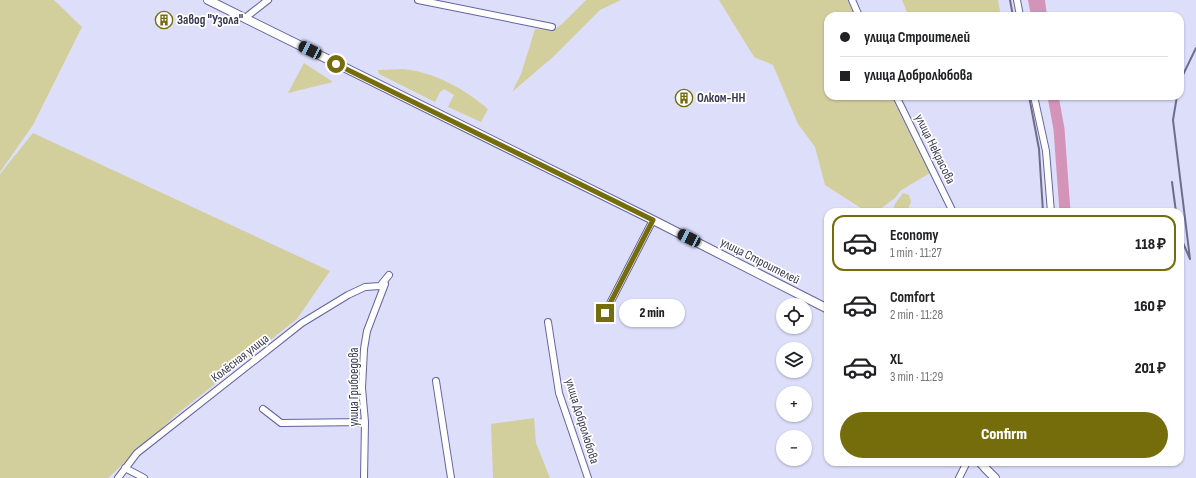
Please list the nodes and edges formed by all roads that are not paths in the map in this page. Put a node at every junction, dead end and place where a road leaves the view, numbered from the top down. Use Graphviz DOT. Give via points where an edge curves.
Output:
graph roads {
  1 [pos="208,0"];
  2 [pos="268,0"];
  3 [pos="418,0"];
  4 [pos="852,0"];
  5 [pos="1017,0"];
  6 [pos="857,12"];
  7 [pos="1019,12"];
  8 [pos="245,18"];
  9 [pos="552,27"];
  10 [pos="898,100"];
  11 [pos="1035,100"];
  12 [pos="951,208"];
  13 [pos="1051,208"];
  14 [pos="653,220"];
  15 [pos="389,276"];
  16 [pos="824,307"];
  17 [pos="605,313"];
  18 [pos="548,322"];
  19 [pos="436,381"];
  20 [pos="263,409"];
  21 [pos="365,422"];
  22 [pos="965,466"];
  23 [pos="983,466"];
  24 [pos="125,468"];
  25 [pos="118,478"];
  26 [pos="144,478"];
  27 [pos="364,478"];
  28 [pos="451,478"];
  29 [pos="588,478"];
  30 [pos="959,478"];
  31 [pos="995,478"];
  1 -- 8 [label="main road, улица Строителей"];
  2 -- 8 [label="street"];
  3 -- 9 [label="street"];
  4 -- 6 [label="street"];
  5 -- 7 [label="street"];
  8 -- 14 [label="main road, улица Строителей"];
  10 -- 12 [label="street, улица Некрасова"];
  11 -- 13 [label="street" via="1046,151"];
  14 -- 16 [label="main road, улица Строителей"];
  14 -- 17 [label="street"];
  15 -- 21 [label="street, улица Грибоедова" via="373,312 364,349 362,388"];
  15 -- 24 [label="street, Колёсная улица" via="380,286 365,287 348,295 302,323 137,453"];
  18 -- 29 [label="street, улица Добролюбова" via="559,392"];
  19 -- 28 [label="street"];
  20 -- 21 [label="street" via="281,423"];
  21 -- 27 [label="street, улица Грибоедова"];
  22 -- 30 [label="street"];
  23 -- 31 [label="main road"];
  24 -- 25 [label="street, Колёсная улица"];
  24 -- 26 [label="street"];
}
